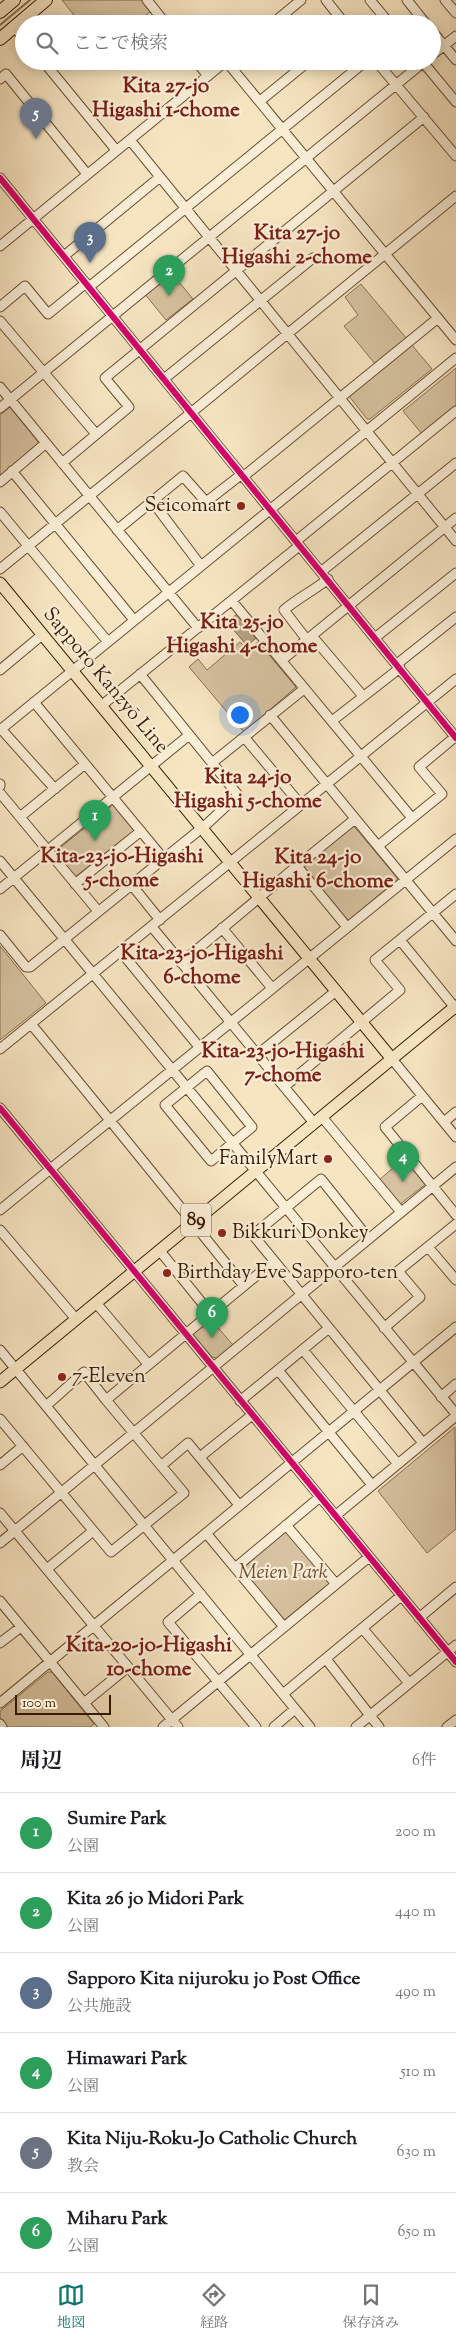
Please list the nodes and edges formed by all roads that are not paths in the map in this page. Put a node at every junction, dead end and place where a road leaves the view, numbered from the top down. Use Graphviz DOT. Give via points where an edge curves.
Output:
graph roads {
  1 [pos="14,0"];
  2 [pos="46,0"];
  3 [pos="147,0"];
  4 [pos="301,0"];
  5 [pos="326,0"];
  6 [pos="370,0"];
  7 [pos="407,0"];
  8 [pos="445,0"];
  9 [pos="0,11"];
  10 [pos="456,13"];
  11 [pos="28,15"];
  12 [pos="159,15"];
  13 [pos="283,15"];
  14 [pos="338,15"];
  15 [pos="382,15"];
  16 [pos="419,15"];
  17 [pos="14,27"];
  18 [pos="456,36"];
  19 [pos="0,39"];
  20 [pos="441,42"];
  21 [pos="444,46"];
  22 [pos="441,48"];
  23 [pos="456,60"];
  24 [pos="50,70"];
  25 [pos="203,70"];
  26 [pos="215,70"];
  27 [pos="234,70"];
  28 [pos="298,70"];
  29 [pos="355,70"];
  30 [pos="384,70"];
  31 [pos="414,70"];
  32 [pos="430,70"];
  33 [pos="208,76"];
  34 [pos="0,79"];
  35 [pos="396,85"];
  36 [pos="260,100"];
  37 [pos="456,102"];
  38 [pos="424,117"];
  39 [pos="282,128"];
  40 [pos="130,140"];
  41 [pos="116,150"];
  42 [pos="456,156"];
  43 [pos="306,159"];
  44 [pos="87,174"];
  45 [pos="160,177"];
  46 [pos="0,178"];
  47 [pos="333,190"];
  48 [pos="456,196"];
  49 [pos="185,208"];
  50 [pos="33,219"];
  51 [pos="209,238"];
  52 [pos="0,246"];
  53 [pos="385,254"];
  54 [pos="64,256"];
  55 [pos="313,258"];
  56 [pos="236,270"];
  57 [pos="87,285"];
  58 [pos="261,301"];
  59 [pos="0,307"];
  60 [pos="113,316"];
  61 [pos="438,318"];
  62 [pos="0,321"];
  63 [pos="288,334"];
  64 [pos="456,340"];
  65 [pos="140,349"];
  66 [pos="456,358"];
  67 [pos="44,372"];
  68 [pos="164,380"];
  69 [pos="0,387"];
  70 [pos="340,398"];
  71 [pos="10,399"];
  72 [pos="0,408"];
  73 [pos="456,411"];
  74 [pos="191,412"];
  75 [pos="367,431"];
  76 [pos="96,434"];
  77 [pos="46,443"];
  78 [pos="62,463"];
  79 [pos="456,463"];
  80 [pos="394,464"];
  81 [pos="12,471"];
  82 [pos="243,475"];
  83 [pos="0,482"];
  84 [pos="418,494"];
  85 [pos="89,496"];
  86 [pos="152,501"];
  87 [pos="270,509"];
  88 [pos="0,512"];
  89 [pos="456,518"];
  90 [pos="56,524"];
  91 [pos="445,527"];
  92 [pos="117,530"];
  93 [pos="456,541"];
  94 [pos="298,544"];
  95 [pos="28,546"];
  96 [pos="201,566"];
  97 [pos="0,569"];
  98 [pos="322,571"];
  99 [pos="456,573"];
  100 [pos="328,579"];
  101 [pos="0,583"];
  102 [pos="168,592"];
  103 [pos="232,601"];
  104 [pos="349,605"];
  105 [pos="456,618"];
  106 [pos="134,620"];
  107 [pos="198,628"];
  108 [pos="42,635"];
  109 [pos="376,637"];
  110 [pos="309,638"];
  111 [pos="108,642"];
  112 [pos="282,660"];
  113 [pos="2,666"];
  114 [pos="399,666"];
  115 [pos="72,671"];
  116 [pos="140,674"];
  117 [pos="456,679"];
  118 [pos="304,689"];
  119 [pos="363,696"];
  120 [pos="34,702"];
  121 [pos="428,702"];
  122 [pos="101,706"];
  123 [pos="270,715"];
  124 [pos="332,721"];
  125 [pos="1,729"];
  126 [pos="188,736"];
  127 [pos="456,737"];
  128 [pos="245,738"];
  129 [pos="360,757"];
  130 [pos="212,763"];
  131 [pos="85,764"];
  132 [pos="151,767"];
  133 [pos="327,784"];
  134 [pos="55,789"];
  135 [pos="0,793"];
  136 [pos="113,798"];
  137 [pos="301,805"];
  138 [pos="20,817"];
  139 [pos="412,818"];
  140 [pos="355,819"];
  141 [pos="202,828"];
  142 [pos="141,831"];
  143 [pos="456,839"];
  144 [pos="378,846"];
  145 [pos="48,850"];
  146 [pos="163,858"];
  147 [pos="0,861"];
  148 [pos="231,863"];
  149 [pos="297,866"];
  150 [pos="14,878"];
  151 [pos="406,880"];
  152 [pos="75,884"];
  153 [pos="131,884"];
  154 [pos="0,889"];
  155 [pos="456,894"];
  156 [pos="259,898"];
  157 [pos="98,912"];
  158 [pos="433,913"];
  159 [pos="160,920"];
  160 [pos="152,927"];
  161 [pos="347,927"];
  162 [pos="222,928"];
  163 [pos="0,935"];
  164 [pos="65,939"];
  165 [pos="400,940"];
  166 [pos="456,941"];
  167 [pos="121,952"];
  168 [pos="309,958"];
  169 [pos="181,963"];
  170 [pos="93,974"];
  171 [pos="272,988"];
  172 [pos="336,990"];
  173 [pos="456,1007"];
  174 [pos="231,1022"];
  175 [pos="362,1022"];
  176 [pos="31,1024"];
  177 [pos="200,1048"];
  178 [pos="0,1049"];
  179 [pos="257,1055"];
  180 [pos="392,1059"];
  181 [pos="172,1070"];
  182 [pos="284,1087"];
  183 [pos="187,1088"];
  184 [pos="422,1096"];
  185 [pos="0,1108"];
  186 [pos="456,1112"];
  187 [pos="318,1120"];
  188 [pos="112,1121"];
  189 [pos="444,1122"];
  190 [pos="456,1137"];
  191 [pos="233,1143"];
  192 [pos="456,1167"];
  193 [pos="51,1169"];
  194 [pos="256,1171"];
  195 [pos="433,1186"];
  196 [pos="286,1208"];
  197 [pos="0,1210"];
  198 [pos="401,1212"];
  199 [pos="456,1215"];
  200 [pos="193,1222"];
  201 [pos="456,1224"];
  202 [pos="0,1230"];
  203 [pos="369,1239"];
  204 [pos="428,1247"];
  205 [pos="160,1251"];
  206 [pos="274,1261"];
  207 [pos="335,1267"];
  208 [pos="134,1272"];
  209 [pos="456,1280"];
  210 [pos="244,1286"];
  211 [pos="302,1295"];
  212 [pos="96,1303"];
  213 [pos="211,1314"];
  214 [pos="76,1320"];
  215 [pos="456,1327"];
  216 [pos="330,1328"];
  217 [pos="384,1328"];
  218 [pos="186,1334"];
  219 [pos="0,1350"];
  220 [pos="303,1350"];
  221 [pos="413,1362"];
  222 [pos="148,1364"];
  223 [pos="213,1368"];
  224 [pos="16,1369"];
  225 [pos="278,1370"];
  226 [pos="0,1382"];
  227 [pos="456,1384"];
  228 [pos="380,1389"];
  229 [pos="442,1397"];
  230 [pos="106,1400"];
  231 [pos="240,1401"];
  232 [pos="46,1406"];
  233 [pos="354,1411"];
  234 [pos="252,1415"];
  235 [pos="456,1415"];
  236 [pos="0,1419"];
  237 [pos="328,1432"];
  238 [pos="133,1433"];
  239 [pos="423,1443"];
  240 [pos="23,1446"];
  241 [pos="200,1457"];
  242 [pos="291,1462"];
  243 [pos="398,1464"];
  244 [pos="0,1465"];
  245 [pos="95,1465"];
  246 [pos="161,1466"];
  247 [pos="372,1485"];
  248 [pos="61,1493"];
  249 [pos="320,1497"];
  250 [pos="239,1505"];
  251 [pos="0,1513"];
  252 [pos="335,1516"];
  253 [pos="144,1525"];
  254 [pos="286,1525"];
  255 [pos="15,1531"];
  256 [pos="93,1531"];
  257 [pos="206,1532"];
  258 [pos="0,1543"];
  259 [pos="369,1557"];
  260 [pos="172,1560"];
  261 [pos="235,1568"];
  262 [pos="47,1569"];
  263 [pos="336,1584"];
  264 [pos="456,1587"];
  265 [pos="201,1594"];
  266 [pos="401,1596"];
  267 [pos="0,1601"];
  268 [pos="419,1618"];
  269 [pos="94,1626"];
  270 [pos="21,1627"];
  271 [pos="284,1627"];
  272 [pos="363,1629"];
  273 [pos="0,1643"];
  274 [pos="456,1645"];
  275 [pos="448,1652"];
  276 [pos="250,1655"];
  277 [pos="326,1659"];
  278 [pos="50,1662"];
  279 [pos="456,1662"];
  280 [pos="128,1667"];
  281 [pos="218,1682"];
  282 [pos="410,1683"];
  283 [pos="283,1694"];
  284 [pos="0,1703"];
  285 [pos="84,1704"];
  286 [pos="295,1709"];
  287 [pos="370,1716"];
  288 [pos="456,1720"];
  289 [pos="175,1723"];
  290 [pos="99,1725"];
  291 [pos="163,1727"];
  292 [pos="256,1727"];
  293 [pos="274,1727"];
  294 [pos="310,1727"];
  295 [pos="356,1727"];
  296 [pos="379,1727"];
  297 [pos="447,1727"];
  1 -- 9 [label="highway"];
  2 -- 11 [label="highway"];
  3 -- 12 [label="street"];
  4 -- 13 [label="street"];
  5 -- 14 [label="street"];
  6 -- 15 [label="street"];
  7 -- 16 [label="street"];
  8 -- 10 [label="street"];
  17 -- 19 [label="highway"];
  18 -- 21 [label="street"];
  20 -- 21 [label="street"];
  21 -- 22 [label="street"];
  21 -- 23 [label="street"];
  24 -- 41 [label="street"];
  25 -- 33 [label="street"];
  26 -- 33 [label="street"];
  27 -- 36 [label="street"];
  28 -- 36 [label="street"];
  29 -- 39 [label="street"];
  30 -- 35 [label="street"];
  31 -- 35 [label="street"];
  32 -- 37 [label="street"];
  33 -- 40 [label="street"];
  34 -- 44 [label="street" via="6,74"];
  35 -- 38 [label="street"];
  35 -- 43 [label="street"];
  36 -- 39 [label="street"];
  38 -- 42 [label="street"];
  38 -- 47 [label="street"];
  39 -- 43 [label="street"];
  39 -- 49 [label="street"];
  40 -- 41 [label="street"];
  40 -- 45 [label="street"];
  41 -- 44 [label="street"];
  43 -- 47 [label="street"];
  43 -- 51 [label="street"];
  44 -- 50 [label="street"];
  45 -- 49 [label="street"];
  45 -- 54 [label="street"];
  46 -- 50 [label="street"];
  47 -- 53 [label="street"];
  47 -- 56 [label="street"];
  48 -- 53 [label="street"];
  49 -- 51 [label="street"];
  49 -- 57 [label="street"];
  50 -- 52 [label="street"];
  50 -- 54 [label="street"];
  51 -- 56 [label="street"];
  51 -- 60 [label="street"];
  53 -- 61 [label="street"];
  53 -- 63 [label="street"];
  54 -- 57 [label="street"];
  55 -- 58 [label="street"];
  56 -- 58 [label="street"];
  56 -- 65 [label="street"];
  57 -- 59 [label="street" via="48,314 25,286"];
  57 -- 60 [label="street"];
  58 -- 63 [label="street"];
  58 -- 68 [label="street"];
  60 -- 65 [label="street"];
  60 -- 67 [label="street"];
  61 -- 64 [label="street"];
  61 -- 70 [label="street"];
  62 -- 67 [label="street"];
  63 -- 70 [label="street"];
  63 -- 74 [label="street"];
  65 -- 68 [label="street"];
  65 -- 76 [label="street" via="105,378 129,407"];
  66 -- 75 [label="street"];
  67 -- 71 [label="street"];
  67 -- 76 [label="street"];
  68 -- 74 [label="street"];
  69 -- 71 [label="street"];
  70 -- 75 [label="street"];
  70 -- 82 [label="street"];
  71 -- 72 [label="street"];
  71 -- 77 [label="street"];
  73 -- 80 [label="street"];
  74 -- 82 [label="street"];
  74 -- 85 [label="street"];
  75 -- 80 [label="street"];
  75 -- 87 [label="street"];
  76 -- 78 [label="street"];
  77 -- 78 [label="street"];
  77 -- 81 [label="street"];
  78 -- 85 [label="street"];
  79 -- 84 [label="street"];
  80 -- 84 [label="street"];
  80 -- 94 [label="street"];
  81 -- 83 [label="street"];
  81 -- 90 [label="street"];
  82 -- 86 [label="street" via="206,502 183,476"];
  82 -- 87 [label="street"];
  84 -- 91 [label="street"];
  84 -- 98 [label="street"];
  85 -- 90 [label="street"];
  85 -- 92 [label="street"];
  86 -- 92 [label="street"];
  86 -- 96 [label="street"];
  87 -- 94 [label="street"];
  87 -- 96 [label="street"];
  88 -- 95 [label="street"];
  89 -- 91 [label="street"];
  90 -- 95 [label="street"];
  90 -- 106 [label="street"];
  91 -- 93 [label="street"];
  91 -- 104 [label="street"];
  92 -- 102 [label="street"];
  94 -- 98 [label="street"];
  94 -- 103 [label="street"];
  95 -- 97 [label="street"];
  95 -- 111 [label="street"];
  96 -- 102 [label="street"];
  98 -- 100 [label="street"];
  99 -- 109 [label="street"];
  100 -- 104 [label="street"];
  100 -- 110 [label="street" via="284,610"];
  101 -- 108 [label="main road, Sapporo Kanzyō Line"];
  102 -- 106 [label="street"];
  102 -- 107 [label="street"];
  103 -- 107 [label="street"];
  103 -- 112 [label="street"];
  104 -- 109 [label="street"];
  104 -- 110 [label="street"];
  105 -- 114 [label="street"];
  106 -- 111 [label="street"];
  107 -- 116 [label="street"];
  108 -- 113 [label="street"];
  108 -- 115 [label="main road, Sapporo Kanzyō Line"];
  109 -- 114 [label="street"];
  110 -- 112 [label="street"];
  110 -- 119 [label="street"];
  111 -- 115 [label="street"];
  112 -- 118 [label="street"];
  114 -- 119 [label="street"];
  114 -- 121 [label="street"];
  115 -- 120 [label="street"];
  115 -- 122 [label="main road, Sapporo Kanzyō Line"];
  116 -- 122 [label="street"];
  116 -- 126 [label="street"];
  117 -- 121 [label="street"];
  118 -- 123 [label="street"];
  118 -- 124 [label="street"];
  119 -- 124 [label="street"];
  120 -- 125 [label="street"];
  120 -- 131 [label="street"];
  121 -- 127 [label="street"];
  121 -- 129 [label="street"];
  122 -- 132 [label="main road, Sapporo Kanzyō Line"];
  123 -- 128 [label="street"];
  123 -- 133 [label="street"];
  124 -- 129 [label="street"];
  125 -- 134 [label="street"];
  126 -- 130 [label="street"];
  126 -- 132 [label="street"];
  127 -- 139 [label="street" via="419,767 442,794"];
  128 -- 130 [label="street"];
  128 -- 137 [label="street"];
  129 -- 133 [label="street"];
  129 -- 139 [label="street"];
  130 -- 141 [label="street" via="238,795"];
  131 -- 134 [label="street"];
  131 -- 136 [label="street"];
  132 -- 136 [label="street"];
  132 -- 141 [label="main road, Sapporo Kanzyō Line"];
  133 -- 137 [label="street"];
  133 -- 140 [label="street"];
  134 -- 138 [label="street"];
  135 -- 138 [label="street"];
  136 -- 142 [label="street"];
  136 -- 145 [label="street"];
  137 -- 148 [label="street"];
  138 -- 145 [label="street"];
  139 -- 144 [label="street"];
  140 -- 144 [label="street"];
  140 -- 149 [label="street"];
  141 -- 146 [label="street"];
  141 -- 148 [label="main road, Sapporo Kanzyō Line"];
  142 -- 146 [label="street"];
  142 -- 152 [label="street"];
  143 -- 151 [label="street"];
  144 -- 151 [label="street"];
  145 -- 150 [label="street"];
  145 -- 152 [label="street"];
  146 -- 153 [label="street"];
  147 -- 150 [label="street"];
  148 -- 156 [label="main road, Sapporo Kanzyō Line"];
  148 -- 159 [label="street"];
  149 -- 156 [label="street"];
  149 -- 161 [label="street"];
  150 -- 154 [label="street"];
  150 -- 164 [label="street"];
  151 -- 158 [label="street"];
  151 -- 161 [label="street"];
  152 -- 157 [label="street"];
  153 -- 157 [label="street"];
  153 -- 159 [label="street"];
  155 -- 158 [label="street"];
  156 -- 162 [label="street"];
  156 -- 168 [label="main road, Sapporo Kanzyō Line"];
  157 -- 164 [label="street"];
  158 -- 165 [label="street"];
  158 -- 166 [label="street"];
  159 -- 160 [label="street"];
  160 -- 167 [label="street"];
  160 -- 169 [label="street"];
  161 -- 168 [label="street"];
  162 -- 169 [label="street"];
  162 -- 171 [label="street"];
  163 -- 164 [label="street" via="26,967"];
  164 -- 170 [label="street"];
  165 -- 173 [label="street"];
  165 -- 175 [label="street" via="375,960 400,990"];
  167 -- 170 [label="street"];
  167 -- 177 [label="street"];
  168 -- 171 [label="street"];
  168 -- 172 [label="main road, Sapporo Kanzyō Line"];
  169 -- 174 [label="street"];
  170 -- 176 [label="street"];
  170 -- 181 [label="street"];
  171 -- 174 [label="street"];
  172 -- 175 [label="main road, Sapporo Kanzyō Line"];
  172 -- 179 [label="street"];
  173 -- 180 [label="main road"];
  174 -- 177 [label="street"];
  174 -- 179 [label="street"];
  175 -- 180 [label="main road, Sapporo Kanzyō Line"];
  175 -- 182 [label="street"];
  176 -- 178 [label="street"];
  176 -- 188 [label="street"];
  177 -- 181 [label="street"];
  179 -- 182 [label="street"];
  180 -- 184 [label="street"];
  180 -- 187 [label="main road, 89"];
  181 -- 183 [label="street"];
  181 -- 188 [label="street"];
  182 -- 187 [label="street"];
  183 -- 191 [label="street"];
  183 -- 191 [label="street" via="208,1072 252,1127"];
  183 -- 191 [label="street" via="166,1106 211,1161"];
  184 -- 189 [label="street"];
  184 -- 195 [label="street" via="385,1127"];
  185 -- 193 [label="street"];
  186 -- 189 [label="street"];
  187 -- 194 [label="main road, 89"];
  187 -- 198 [label="street"];
  188 -- 193 [label="street"];
  188 -- 200 [label="street"];
  189 -- 190 [label="street"];
  191 -- 194 [label="street"];
  192 -- 195 [label="street"];
  193 -- 197 [label="street"];
  193 -- 208 [label="street"];
  194 -- 196 [label="street"];
  194 -- 200 [label="main road, 89"];
  195 -- 198 [label="street"];
  195 -- 199 [label="street"];
  196 -- 203 [label="street" via="321,1178"];
  196 -- 206 [label="street" via="253,1235"];
  196 -- 207 [label="street"];
  198 -- 203 [label="street"];
  200 -- 205 [label="main road, 89"];
  200 -- 210 [label="street"];
  201 -- 204 [label="street"];
  202 -- 214 [label="street"];
  203 -- 207 [label="street"];
  204 -- 209 [label="street"];
  204 -- 217 [label="street" via="398,1271 420,1297"];
  205 -- 208 [label="main road, 89"];
  205 -- 213 [label="street"];
  206 -- 210 [label="street"];
  206 -- 211 [label="street"];
  207 -- 211 [label="street"];
  207 -- 217 [label="street"];
  208 -- 212 [label="main road, 89"];
  208 -- 218 [label="street"];
  210 -- 213 [label="street"];
  211 -- 216 [label="street"];
  211 -- 223 [label="street"];
  212 -- 214 [label="main road, 89"];
  212 -- 222 [label="street"];
  213 -- 218 [label="street"];
  214 -- 224 [label="main road, 89"];
  215 -- 221 [label="street"];
  216 -- 220 [label="street"];
  216 -- 228 [label="street"];
  217 -- 221 [label="street"];
  218 -- 222 [label="street"];
  218 -- 223 [label="street"];
  219 -- 224 [label="street"];
  220 -- 225 [label="street"];
  220 -- 233 [label="street"];
  221 -- 228 [label="street"];
  221 -- 229 [label="street"];
  222 -- 230 [label="street"];
  223 -- 231 [label="street"];
  223 -- 238 [label="street"];
  224 -- 226 [label="main road, 89"];
  224 -- 232 [label="street"];
  225 -- 231 [label="street"];
  225 -- 237 [label="street"];
  227 -- 229 [label="street"];
  228 -- 233 [label="street"];
  228 -- 239 [label="street"];
  229 -- 235 [label="street"];
  230 -- 232 [label="street" via="84,1372"];
  230 -- 238 [label="street"];
  231 -- 234 [label="street"];
  232 -- 245 [label="street"];
  233 -- 237 [label="street"];
  233 -- 243 [label="street"];
  234 -- 241 [label="street"];
  234 -- 242 [label="street"];
  235 -- 239 [label="street"];
  236 -- 240 [label="street"];
  237 -- 242 [label="street"];
  237 -- 247 [label="street"];
  238 -- 245 [label="street"];
  238 -- 246 [label="street"];
  239 -- 243 [label="street"];
  240 -- 244 [label="street"];
  240 -- 248 [label="street"];
  241 -- 246 [label="street" via="188,1443"];
  241 -- 250 [label="street"];
  242 -- 249 [label="street"];
  242 -- 250 [label="street"];
  243 -- 247 [label="street"];
  245 -- 248 [label="street"];
  245 -- 253 [label="street"];
  246 -- 253 [label="street" via="184,1493"];
  247 -- 252 [label="street"];
  248 -- 255 [label="street"];
  248 -- 256 [label="street"];
  249 -- 252 [label="street"];
  249 -- 254 [label="street"];
  250 -- 257 [label="street"];
  251 -- 255 [label="street"];
  252 -- 259 [label="street"];
  253 -- 256 [label="street" via="111,1552"];
  253 -- 260 [label="street"];
  254 -- 261 [label="street"];
  254 -- 263 [label="street"];
  255 -- 258 [label="street"];
  255 -- 262 [label="street"];
  256 -- 262 [label="street"];
  257 -- 260 [label="street"];
  257 -- 261 [label="street"];
  259 -- 263 [label="street"];
  259 -- 266 [label="street"];
  260 -- 265 [label="street"];
  260 -- 269 [label="street"];
  261 -- 271 [label="street"];
  262 -- 269 [label="street"];
  263 -- 271 [label="street"];
  264 -- 268 [label="street"];
  265 -- 276 [label="street"];
  265 -- 281 [label="street" via="168,1622"];
  266 -- 268 [label="street"];
  266 -- 272 [label="street"];
  267 -- 270 [label="street"];
  268 -- 275 [label="street"];
  269 -- 278 [label="street"];
  269 -- 280 [label="street"];
  270 -- 273 [label="street"];
  270 -- 278 [label="street"];
  271 -- 276 [label="street"];
  272 -- 277 [label="street"];
  272 -- 282 [label="street"];
  274 -- 275 [label="street"];
  275 -- 279 [label="street"];
  275 -- 282 [label="street"];
  276 -- 281 [label="street"];
  276 -- 283 [label="street"];
  277 -- 283 [label="street"];
  277 -- 287 [label="street"];
  278 -- 284 [label="street"];
  278 -- 285 [label="street"];
  280 -- 285 [label="street"];
  280 -- 289 [label="street"];
  281 -- 289 [label="street"];
  281 -- 292 [label="street"];
  282 -- 287 [label="street"];
  283 -- 286 [label="street"];
  285 -- 290 [label="street"];
  286 -- 293 [label="street"];
  286 -- 294 [label="street"];
  287 -- 295 [label="street"];
  287 -- 296 [label="street"];
  288 -- 297 [label="street"];
  289 -- 291 [label="street"];
}
